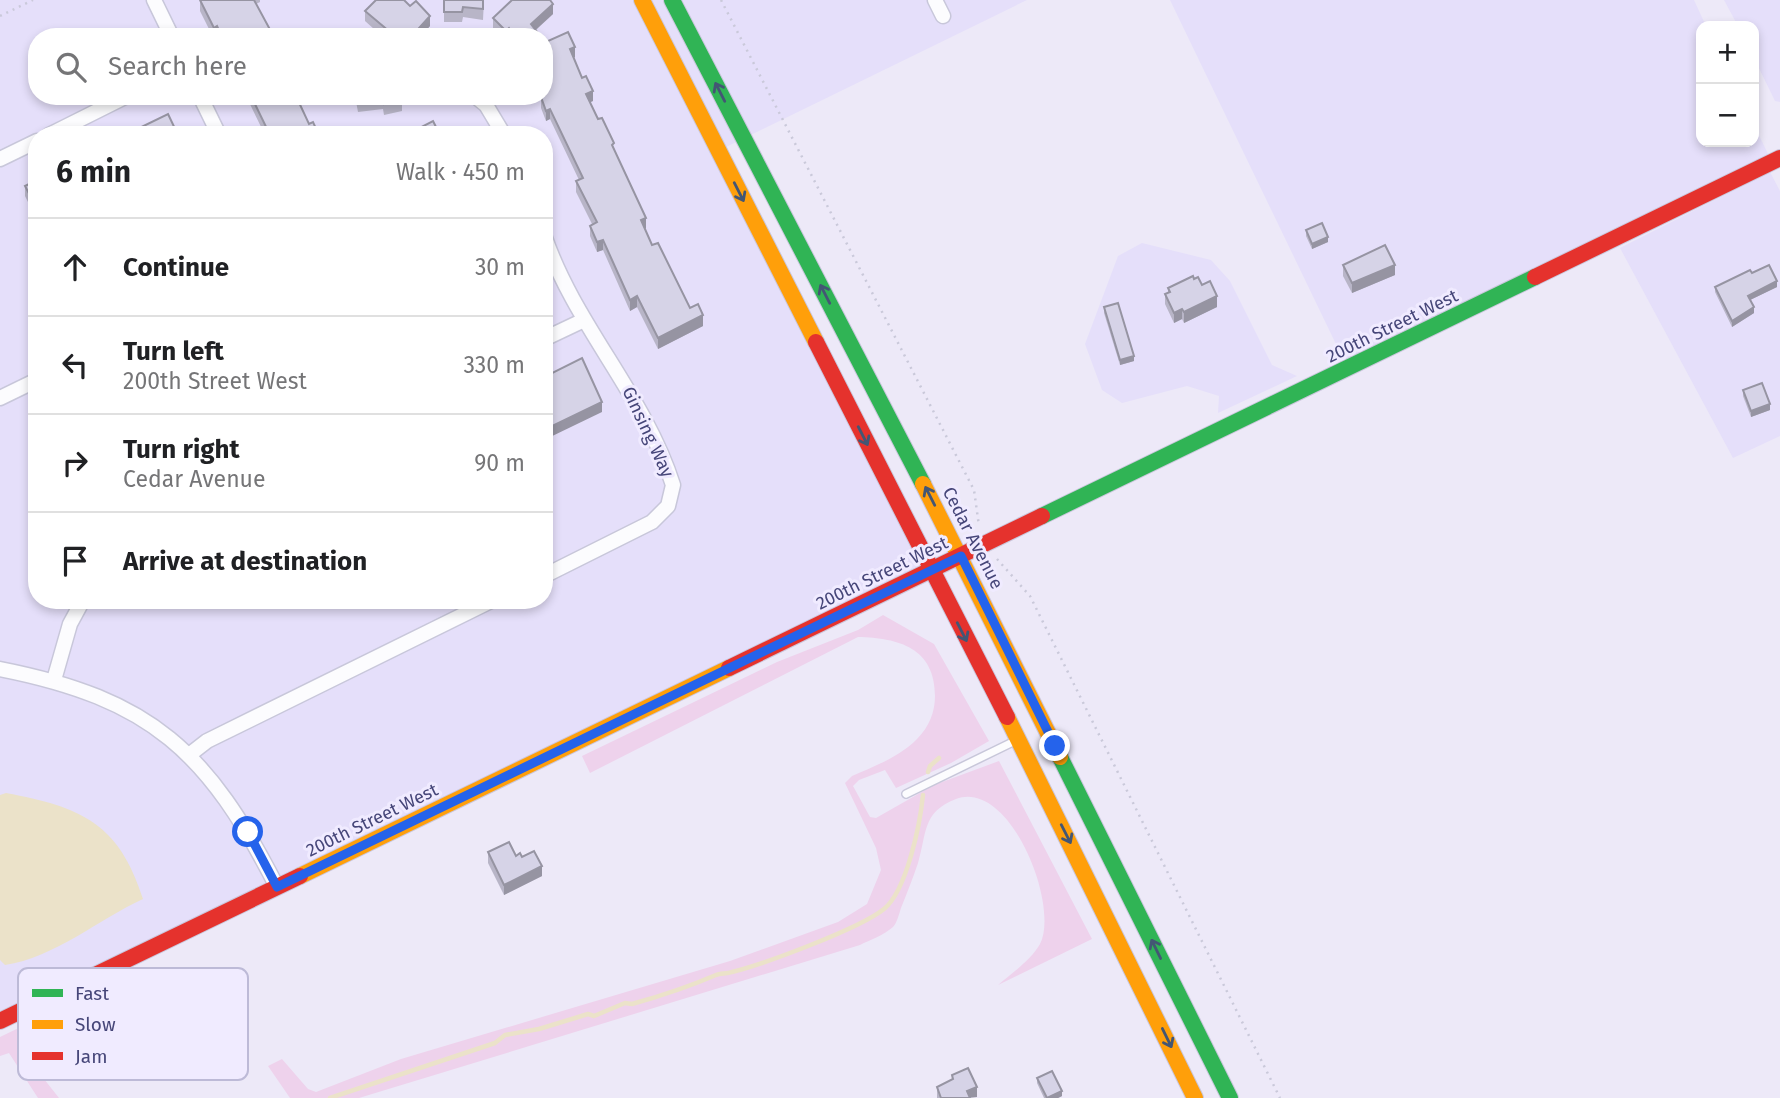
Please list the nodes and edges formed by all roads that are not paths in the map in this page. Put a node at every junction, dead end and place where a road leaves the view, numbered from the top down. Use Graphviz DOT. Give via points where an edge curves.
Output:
graph roads {
  1 [pos="154,0"];
  2 [pos="642,0"];
  3 [pos="672,0"];
  4 [pos="935,0"];
  5 [pos="943,16"];
  6 [pos="168,28"];
  7 [pos="109,105"];
  8 [pos="204,105"];
  9 [pos="486,105"];
  10 [pos="67,126"];
  11 [pos="215,126"];
  12 [pos="499,126"];
  13 [pos="28,145"];
  14 [pos="1780,158"];
  15 [pos="0,159"];
  16 [pos="553,259"];
  17 [pos="582,321"];
  18 [pos="553,335"];
  19 [pos="28,384"];
  20 [pos="0,398"];
  21 [pos="961,556"];
  22 [pos="931,571"];
  23 [pos="553,572"];
  24 [pos="78,609"];
  25 [pos="475,609"];
  26 [pos="0,669"];
  27 [pos="54,680"];
  28 [pos="1017,740"];
  29 [pos="189,755"];
  30 [pos="906,794"];
  31 [pos="277,887"];
  32 [pos="110,968"];
  33 [pos="18,1012"];
  34 [pos="0,1021"];
  35 [pos="1195,1098"];
  36 [pos="1230,1098"];
  1 -- 6 [label="street"];
  2 -- 22 [label="main road, one-way"];
  21 -- 3 [label="main road, Cedar Avenue, one-way"];
  4 -- 5 [label="street"];
  7 -- 10 [label="street"];
  8 -- 11 [label="street"];
  9 -- 12 [label="street"];
  13 -- 15 [label="street"];
  14 -- 21 [label="main road, 200th Street West"];
  16 -- 17 [label="street, Ginsing Way"];
  17 -- 18 [label="street"];
  17 -- 23 [label="street, Ginsing Way" via="626,385 670,474 672,498 661,514 642,528"];
  19 -- 20 [label="street"];
  21 -- 22 [label="main road, 200th Street West"];
  36 -- 21 [label="main road, Cedar Avenue, one-way"];
  22 -- 28 [label="main road, one-way"];
  22 -- 31 [label="main road, 200th Street West"];
  24 -- 27 [label="street"];
  25 -- 29 [label="street" via="207,741"];
  26 -- 27 [label="street"];
  27 -- 29 [label="street" via="129,711"];
  28 -- 30 [label="lane"];
  28 -- 35 [label="main road, one-way"];
  29 -- 31 [label="street" via="238,813"];
  31 -- 32 [label="main road, 200th Street West"];
  33 -- 34 [label="main road, 200th Street West"];
}
